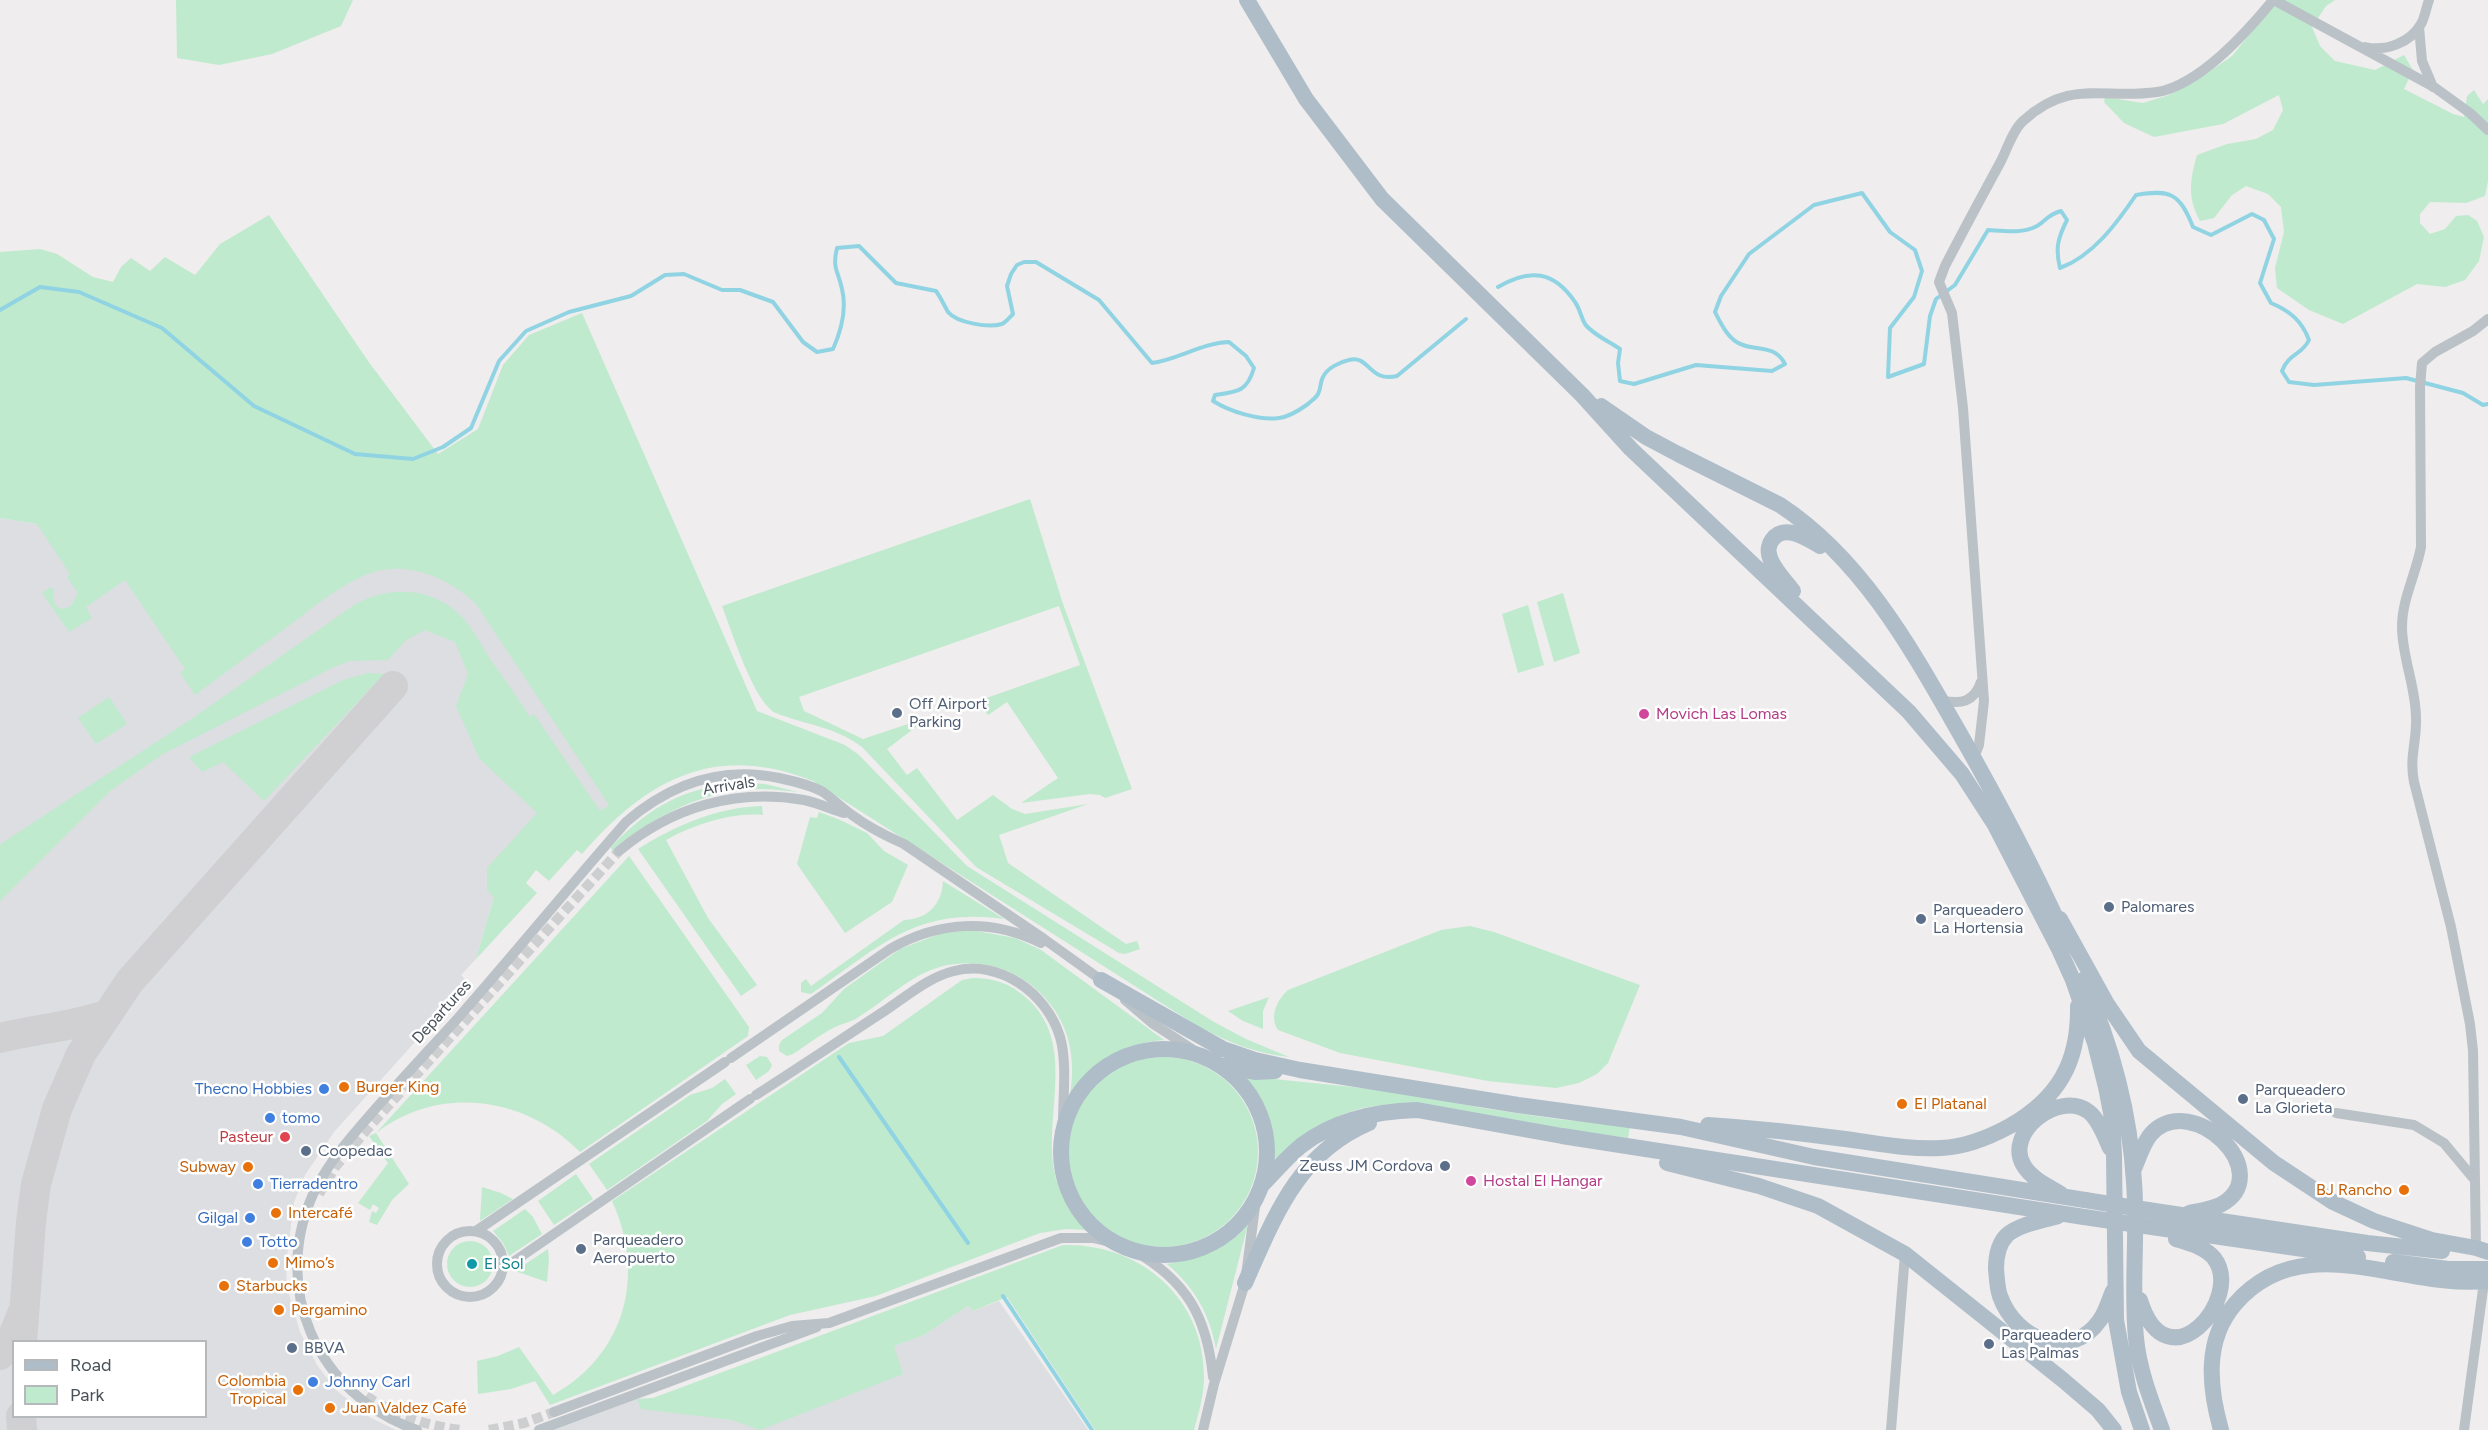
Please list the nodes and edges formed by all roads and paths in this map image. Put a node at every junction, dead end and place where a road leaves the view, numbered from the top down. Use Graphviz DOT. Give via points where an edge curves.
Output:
graph roads {
  1 [pos="1247,0"];
  2 [pos="2274,0"];
  3 [pos="2429,0"];
  4 [pos="2419,27"];
  5 [pos="2354,44"];
  6 [pos="2434,87"];
  7 [pos="2488,130"];
  8 [pos="2488,319"];
  9 [pos="1582,395"];
  10 [pos="1850,567"];
  11 [pos="1816,623"];
  12 [pos="1983,679"];
  13 [pos="1941,700"];
  14 [pos="1974,758"];
  15 [pos="853,816"];
  16 [pos="619,851"];
  17 [pos="2046,895"];
  18 [pos="1065,955"];
  19 [pos="1101,980"];
  20 [pos="2077,993"];
  21 [pos="1204,1057"];
  22 [pos="1220,1065"];
  23 [pos="1300,1071"];
  24 [pos="1395,1110"];
  25 [pos="2336,1113"];
  26 [pos="1681,1127"];
  27 [pos="1063,1133"];
  28 [pos="1562,1137"];
  29 [pos="2114,1155"];
  30 [pos="2133,1172"];
  31 [pos="2474,1179"];
  32 [pos="1259,1192"];
  33 [pos="2065,1206"];
  34 [pos="2085,1209"];
  35 [pos="2181,1214"];
  36 [pos="2145,1227"];
  37 [pos="476,1231"];
  38 [pos="1114,1243"];
  39 [pos="1134,1251"];
  40 [pos="2484,1251"];
  41 [pos="1905,1254"];
  42 [pos="503,1269"];
  43 [pos="2487,1278"];
  44 [pos="2134,1281"];
  45 [pos="1245,1283"];
  46 [pos="2115,1287"];
  47 [pos="829,1323"];
  48 [pos="1214,1384"];
  49 [pos="554,1412"];
  50 [pos="417,1430"];
  51 [pos="539,1430"];
  52 [pos="1203,1430"];
  53 [pos="1891,1430"];
  54 [pos="2114,1430"];
  55 [pos="2142,1430"];
  56 [pos="2162,1430"];
  57 [pos="2222,1430"];
  58 [pos="2464,1430"];
  1 -- 9 [label="main road" via="1306,99 1382,199"];
  2 -- 5 [label="street"];
  2 -- 12 [label="street" via="2214,62 2179,84 2157,92 2064,95 2020,123 1945,266 1939,282 1949,303 1963,408"];
  3 -- 4 [label="street"];
  4 -- 5 [label="street" via="2402,42 2382,49"];
  4 -- 6 [label="street" via="2422,62"];
  5 -- 6 [label="street"];
  6 -- 7 [label="street"];
  8 -- 31 [label="street" via="2422,363 2421,547 2404,606 2402,628 2416,709 2411,764 2451,927 2474,1051"];
  9 -- 10 [label="main road" via="1654,441 1779,505 1799,518"];
  9 -- 11 [label="main road" via="1631,449"];
  10 -- 11 [label="main road" via="1804,536 1786,532 1770,543 1768,554 1773,564"];
  10 -- 13 [label="main road" via="1900,633"];
  11 -- 20 [label="main road" via="1909,712 1962,774 1995,825 2059,949"];
  12 -- 13 [label="street" via="1974,697 1967,701"];
  12 -- 14 [label="street" via="1984,711"];
  13 -- 14 [label="main road"];
  14 -- 17 [label="main road"];
  15 -- 16 [label="street, Arrivals" via="782,797 723,799 657,823"];
  15 -- 18 [label="street" via="904,844"];
  15 -- 50 [label="street, Departures" via="822,792 752,774 715,776 675,788 655,800 626,822 326,1170 308,1208 298,1250 299,1292 310,1333 338,1378 360,1400 395,1422"];
  17 -- 30 [label="main road" via="2102,1023 2126,1122"];
  17 -- 40 [label="main road" via="2107,1004 2139,1051 2241,1136 2288,1173 2353,1212 2409,1234"];
  18 -- 19 [label="street"];
  18 -- 37 [label="street" via="1027,936 993,927 953,926 890,949"];
  19 -- 21 [label="street" via="1152,1023"];
  19 -- 23 [label="main road" via="1223,1049"];
  20 -- 26 [label="main road" via="2078,1028 2062,1079 2041,1105 1979,1141 1929,1149 1726,1126"];
  20 -- 29 [label="main road" via="2096,1044 2112,1118"];
  21 -- 22 [label="main road"];
  21 -- 27 [label="main road" via="1155,1050 1116,1062 1084,1088"];
  22 -- 23 [label="main road" via="1256,1072"];
  22 -- 32 [label="main road" via="1243,1085 1264,1125 1267,1155"];
  23 -- 26 [label="main road"];
  24 -- 28 [label="main road" via="1417,1110"];
  24 -- 32 [label="main road" via="1330,1128 1301,1146"];
  24 -- 45 [label="main road" via="1328,1147 1298,1178 1278,1210"];
  25 -- 31 [label="street" via="2414,1125 2444,1143"];
  26 -- 33 [label="main road"];
  27 -- 38 [label="main road" via="1061,1162 1068,1190 1091,1226"];
  27 -- 42 [label="street" via="1062,1053 1053,1020 1023,984 1007,976 981,969 953,971 921,987 753,1097"];
  28 -- 33 [label="main road"];
  28 -- 41 [label="main road" via="1759,1186 1833,1214"];
  29 -- 33 [label="main road" via="2092,1114 2082,1108 2058,1107 2036,1119 2020,1145 2024,1166"];
  29 -- 46 [label="main road"];
  30 -- 35 [label="main road" via="2151,1134 2162,1126 2185,1120 2214,1133 2237,1159 2240,1180 2232,1195 2220,1204"];
  30 -- 44 [label="main road"];
  31 -- 40 [label="street"];
  32 -- 39 [label="main road" via="1234,1227 1204,1247 1169,1255"];
  32 -- 45 [label="street"];
  33 -- 34 [label="main road"];
  33 -- 46 [label="main road" via="2006,1236 1998,1248 2000,1298 2020,1326 2034,1337 2061,1344 2085,1335 2100,1320"];
  34 -- 35 [label="main road, bridge"];
  34 -- 36 [label="main road, bridge"];
  35 -- 40 [label="main road" via="2367,1243 2454,1252"];
  36 -- 43 [label="main road" via="2448,1269"];
  36 -- 44 [label="main road" via="2200,1247 2214,1257 2219,1267 2219,1295 2212,1312 2187,1336 2178,1338 2162,1335 2148,1322"];
  37 -- 42 [label="street" via="495,1242 502,1254"];
  37 -- 42 [label="street" via="456,1234 443,1245 437,1264 443,1283 457,1294 474,1297 493,1288"];
  38 -- 39 [label="main road"];
  38 -- 47 [label="street" via="1094,1238 1060,1238"];
  39 -- 48 [label="street" via="1170,1275 1193,1304 1211,1351"];
  41 -- 53 [label="street"];
  41 -- 54 [label="main road" via="2063,1380 2098,1410"];
  43 -- 57 [label="main road" via="2426,1279 2333,1265 2290,1267 2263,1279 2241,1298 2220,1326 2211,1364 2213,1395"];
  43 -- 58 [label="street"];
  44 -- 56 [label="main road" via="2136,1339 2145,1384"];
  45 -- 48 [label="street"];
  46 -- 55 [label="main road" via="2124,1369"];
  47 -- 49 [label="street" via="792,1326 757,1336"];
  47 -- 51 [label="street"];
  48 -- 52 [label="street"];
}
